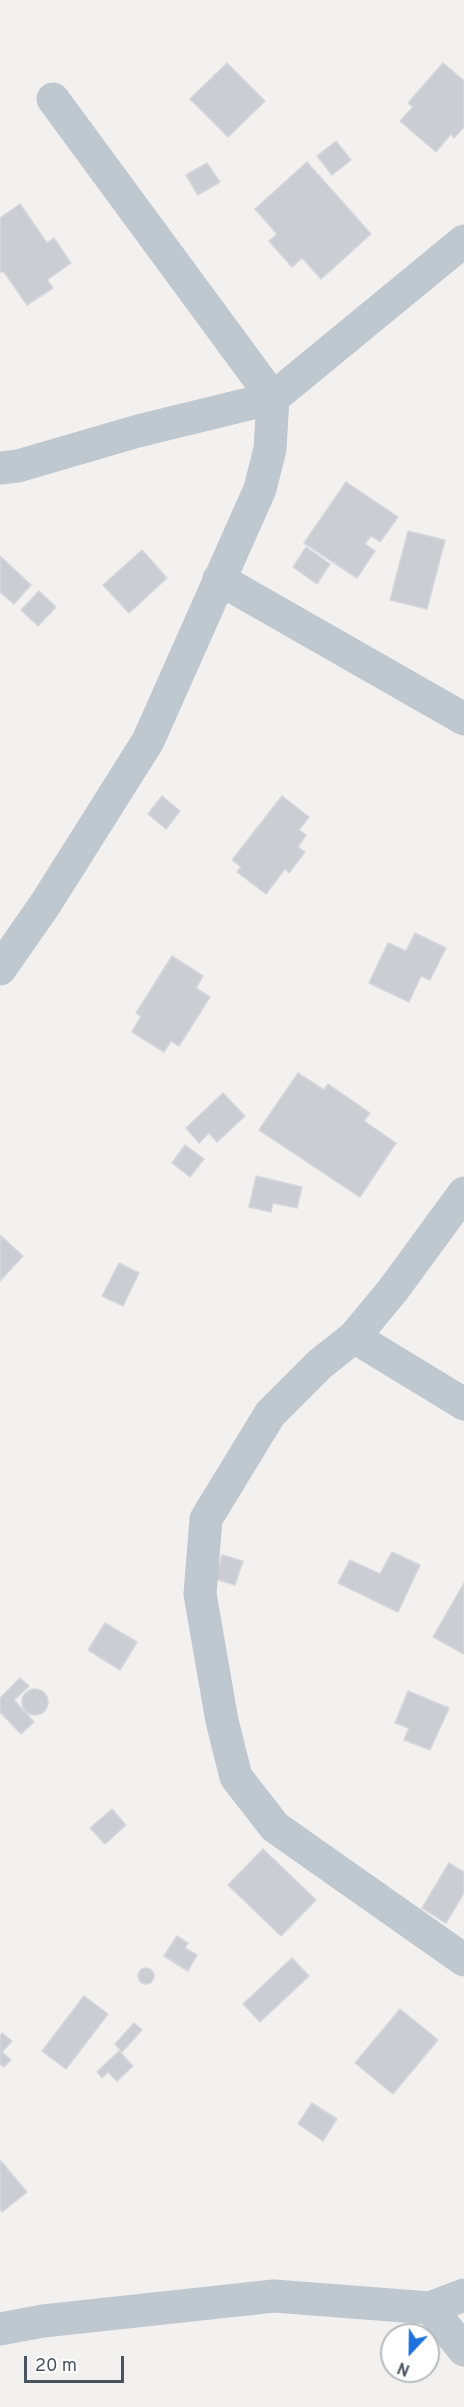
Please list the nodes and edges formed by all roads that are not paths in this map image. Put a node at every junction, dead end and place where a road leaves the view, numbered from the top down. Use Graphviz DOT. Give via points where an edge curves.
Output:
graph roads {
  1 [pos="53,99"];
  2 [pos="464,241"];
  3 [pos="273,398"];
  4 [pos="0,468"];
  5 [pos="219,579"];
  6 [pos="464,719"];
  7 [pos="0,969"];
  8 [pos="464,1194"];
  9 [pos="354,1337"];
  10 [pos="464,1404"];
  11 [pos="464,1960"];
  12 [pos="464,2295"];
  13 [pos="430,2308"];
  14 [pos="0,2329"];
  15 [pos="464,2350"];
  1 -- 3 [label="street"];
  2 -- 3 [label="street"];
  3 -- 4 [label="street"];
  3 -- 5 [label="street" via="270,448 260,489"];
  5 -- 6 [label="street"];
  5 -- 7 [label="street" via="148,741"];
  8 -- 9 [label="street"];
  9 -- 10 [label="street"];
  9 -- 11 [label="street" via="320,1364 270,1414 206,1519 200,1594 222,1721 236,1776 275,1827"];
  12 -- 13 [label="street"];
  13 -- 14 [label="street" via="274,2296"];
  13 -- 15 [label="street"];
}
